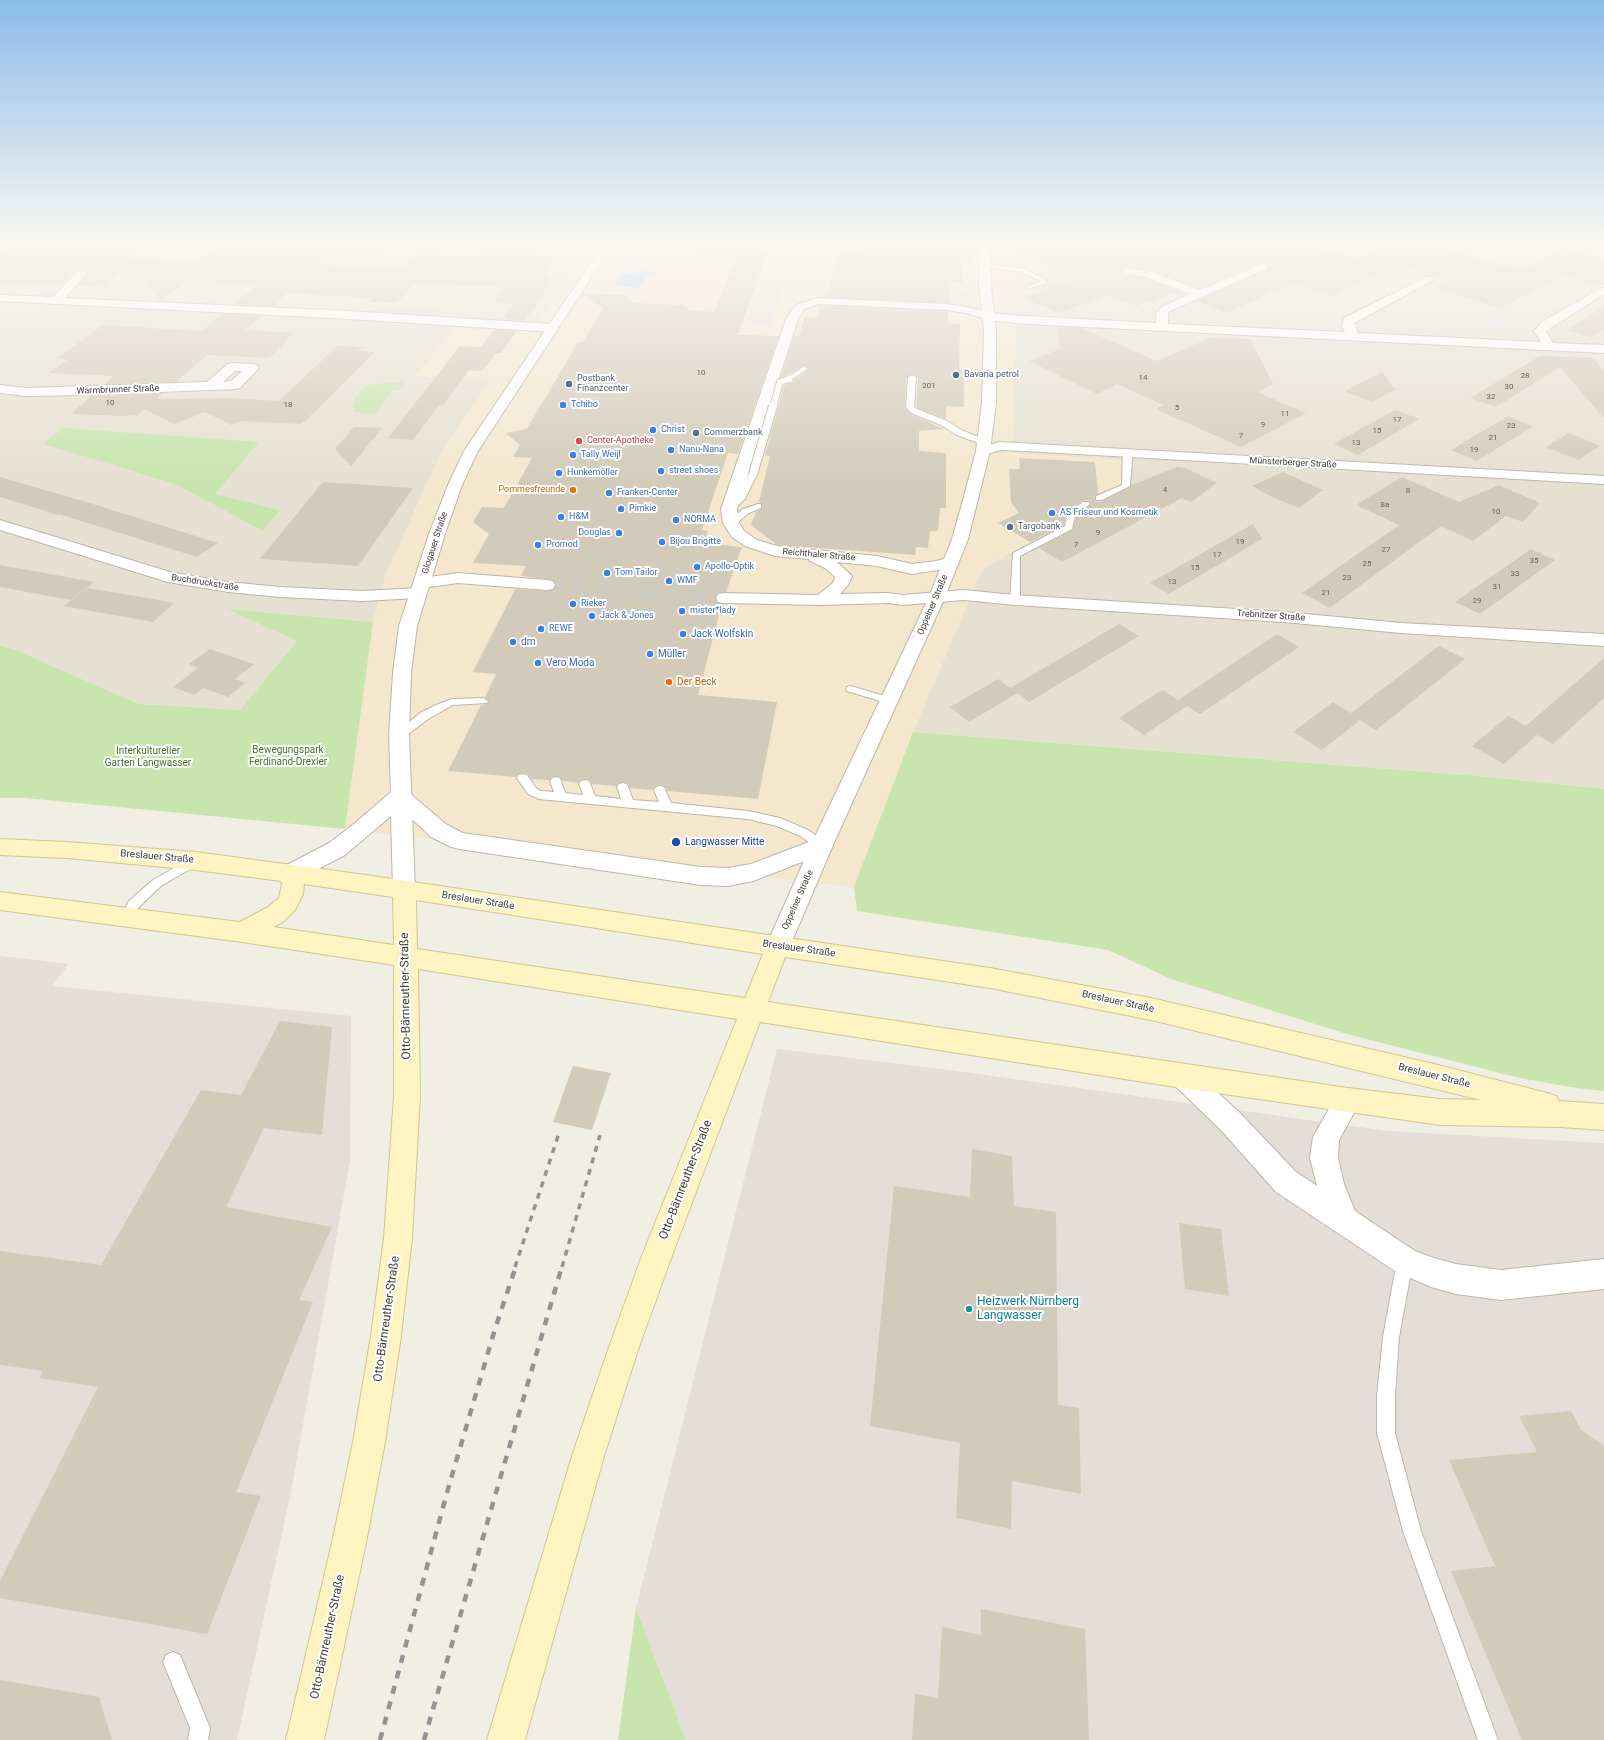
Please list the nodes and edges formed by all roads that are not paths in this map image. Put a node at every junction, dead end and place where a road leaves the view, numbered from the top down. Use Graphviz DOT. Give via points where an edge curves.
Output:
graph roads {
  1 [pos="461,321"];
  2 [pos="557,321"];
  3 [pos="791,321"];
  4 [pos="989,321"];
  5 [pos="1049,321"];
  6 [pos="1162,321"];
  7 [pos="1348,321"];
  8 [pos="1552,321"];
  9 [pos="1162,327"];
  10 [pos="552,328"];
  11 [pos="1353,336"];
  12 [pos="1549,346"];
  13 [pos="1604,349"];
  14 [pos="805,368"];
  15 [pos="774,375"];
  16 [pos="912,377"];
  17 [pos="788,382"];
  18 [pos="210,386"];
  19 [pos="0,389"];
  20 [pos="26,392"];
  21 [pos="9,401"];
  22 [pos="984,447"];
  23 [pos="1126,452"];
  24 [pos="1604,480"];
  25 [pos="1098,498"];
  26 [pos="1086,504"];
  27 [pos="758,506"];
  28 [pos="729,508"];
  29 [pos="731,523"];
  30 [pos="0,525"];
  31 [pos="810,555"];
  32 [pos="951,562"];
  33 [pos="547,585"];
  34 [pos="420,588"];
  35 [pos="724,598"];
  36 [pos="937,598"];
  37 [pos="821,600"];
  38 [pos="1015,600"];
  39 [pos="1604,640"];
  40 [pos="851,689"];
  41 [pos="483,701"];
  42 [pos="890,701"];
  43 [pos="399,735"];
  44 [pos="523,778"];
  45 [pos="556,781"];
  46 [pos="585,784"];
  47 [pos="623,787"];
  48 [pos="660,790"];
  49 [pos="400,796"];
  50 [pos="561,797"];
  51 [pos="590,799"];
  52 [pos="628,803"];
  53 [pos="666,806"];
  54 [pos="822,845"];
  55 [pos="0,847"];
  56 [pos="196,861"];
  57 [pos="289,874"];
  58 [pos="404,890"];
  59 [pos="0,901"];
  60 [pos="127,916"];
  61 [pos="242,932"];
  62 [pos="778,946"];
  63 [pos="405,957"];
  64 [pos="753,1010"];
  65 [pos="1182,1076"];
  66 [pos="1348,1100"];
  67 [pos="1595,1117"];
  68 [pos="1344,1220"];
  69 [pos="1405,1261"];
  70 [pos="1604,1274"];
  71 [pos="173,1662"];
  72 [pos="198,1740"];
  73 [pos="305,1740"];
  74 [pos="506,1740"];
  75 [pos="1488,1740"];
  1 -- 10 [label="street"];
  2 -- 10 [label="street, Glogauer Straße"];
  3 -- 15 [label="street"];
  4 -- 22 [label="street, Oppelner Straße" via="989,389"];
  5 -- 9 [label="street"];
  6 -- 9 [label="street"];
  7 -- 11 [label="street"];
  8 -- 12 [label="street" via="1540,331"];
  9 -- 11 [label="street"];
  10 -- 34 [label="street, Glogauer Straße" via="471,451 446,509"];
  11 -- 12 [label="street"];
  12 -- 13 [label="street"];
  14 -- 17 [label="lane"];
  15 -- 17 [label="lane"];
  15 -- 28 [label="street"];
  16 -- 22 [label="lane" via="910,407 914,412 944,423"];
  17 -- 28 [label="lane, bridge" via="780,382 753,474 741,499"];
  18 -- 20 [label="street, Warmbrunner Straße"];
  19 -- 20 [label="street, Warmbrunner Straße"];
  20 -- 21 [label="street, Warmbrunner Straße"];
  22 -- 23 [label="street, Münsterberger Straße"];
  22 -- 32 [label="street, Oppelner Straße" via="971,500"];
  23 -- 24 [label="street, Münsterberger Straße"];
  23 -- 25 [label="lane" via="1126,486"];
  26 -- 38 [label="lane" via="1071,514 1069,527 1016,555"];
  27 -- 29 [label="lane" via="746,511"];
  28 -- 29 [label="street"];
  29 -- 31 [label="street, Reichthaler Straße" via="738,534 751,543 775,551"];
  30 -- 34 [label="street, Buchdruckstraße" via="168,577 228,587 362,596"];
  31 -- 32 [label="street, Reichthaler Straße" via="877,561 912,569"];
  31 -- 37 [label="street" via="831,565 844,576 836,589"];
  32 -- 36 [label="street, Oppelner Straße"];
  33 -- 34 [label="street, Buchdruckstraße" via="458,578"];
  34 -- 43 [label="street, Glogauer Straße" via="408,626 405,646"];
  35 -- 37 [label="street, Trebnitzer Straße"];
  36 -- 37 [label="street, Trebnitzer Straße"];
  36 -- 38 [label="street, Trebnitzer Straße" via="964,595"];
  36 -- 42 [label="street, Oppelner Straße"];
  38 -- 39 [label="street, Trebnitzer Straße"];
  40 -- 42 [label="lane"];
  41 -- 43 [label="lane" via="452,702 424,716"];
  42 -- 54 [label="street, Oppelner Straße"];
  43 -- 49 [label="street, Glogauer Straße"];
  44 -- 50 [label="lane" via="532,791 539,795"];
  45 -- 50 [label="lane"];
  46 -- 51 [label="lane"];
  47 -- 52 [label="lane"];
  48 -- 53 [label="lane"];
  49 -- 54 [label="street" via="439,832 458,841 701,876 728,876 753,872"];
  49 -- 57 [label="street" via="341,846"];
  49 -- 58 [label="street, Glogauer Straße"];
  50 -- 51 [label="lane"];
  51 -- 52 [label="lane"];
  52 -- 53 [label="lane"];
  53 -- 54 [label="lane" via="748,815 780,822"];
  54 -- 62 [label="street, Oppelner Straße"];
  55 -- 56 [label="main road, Breslauer Straße"];
  56 -- 57 [label="main road, Breslauer Straße"];
  56 -- 60 [label="lane" via="143,895"];
  57 -- 58 [label="main road, Breslauer Straße"];
  57 -- 61 [label="main road" via="293,884 287,904 264,922"];
  58 -- 62 [label="main road, Breslauer Straße"];
  58 -- 63 [label="main road, Otto-Bärnreuther-Straße"];
  59 -- 60 [label="main road, Breslauer Straße"];
  60 -- 61 [label="main road, Breslauer Straße"];
  61 -- 63 [label="main road, Breslauer Straße"];
  62 -- 64 [label="main road, Otto-Bärnreuther-Straße"];
  62 -- 67 [label="main road, Breslauer Straße" via="990,978 1151,1009"];
  63 -- 64 [label="main road, Breslauer Straße"];
  63 -- 73 [label="main road, Otto-Bärnreuther-Straße" via="407,1096 393,1284 369,1442"];
  64 -- 65 [label="main road, Breslauer Straße"];
  64 -- 74 [label="main road, Otto-Bärnreuther-Straße" via="624,1347 588,1456"];
  65 -- 66 [label="main road, Breslauer Straße"];
  65 -- 68 [label="street" via="1230,1121 1286,1182"];
  66 -- 67 [label="main road, Breslauer Straße" via="1440,1112"];
  66 -- 68 [label="street" via="1326,1137 1324,1158 1330,1184"];
  68 -- 69 [label="street"];
  69 -- 70 [label="street" via="1456,1279 1501,1285"];
  69 -- 75 [label="lane" via="1391,1337 1386,1432 1412,1531"];
  71 -- 72 [label="lane" via="200,1728"];
}
